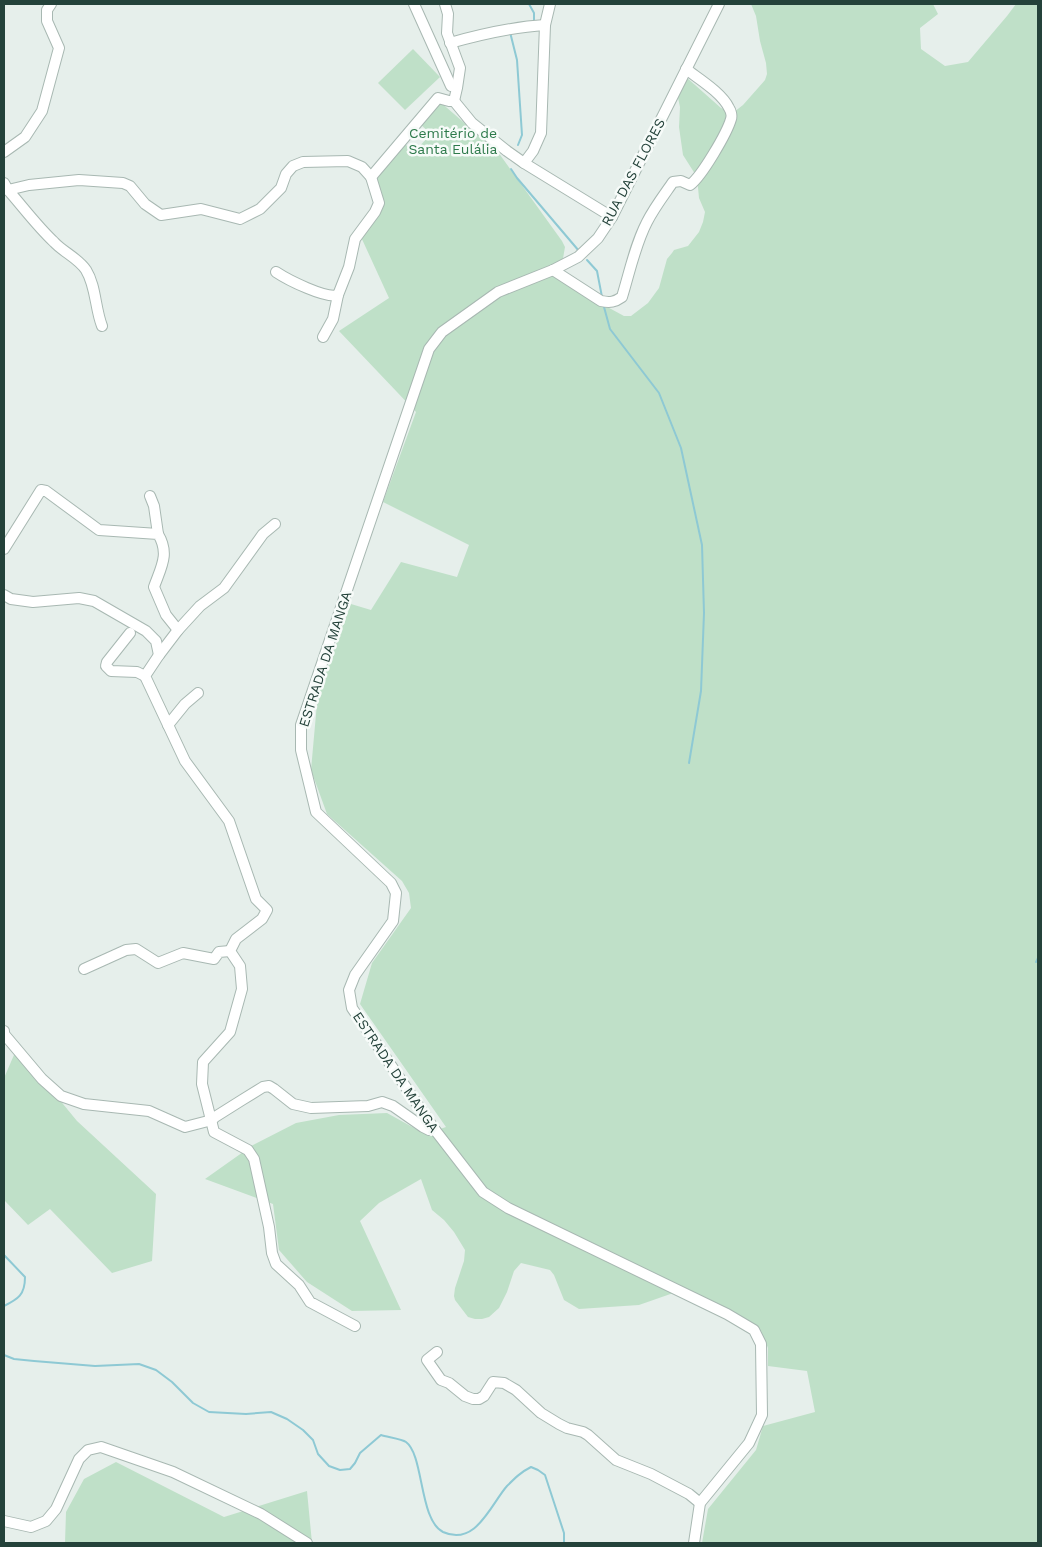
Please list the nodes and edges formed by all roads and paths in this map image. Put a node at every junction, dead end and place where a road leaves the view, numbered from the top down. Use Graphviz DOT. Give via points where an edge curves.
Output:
graph roads {
  1 [pos="51,4"];
  2 [pos="414,4"];
  3 [pos="445,4"];
  4 [pos="550,4"];
  5 [pos="719,4"];
  6 [pos="544,25"];
  7 [pos="450,43"];
  8 [pos="686,69"];
  9 [pos="451,86"];
  10 [pos="454,101"];
  11 [pos="4,152"];
  12 [pos="524,163"];
  13 [pos="370,177"];
  14 [pos="6,186"];
  15 [pos="612,217"];
  16 [pos="552,270"];
  17 [pos="276,272"];
  18 [pos="338,295"];
  19 [pos="102,326"];
  20 [pos="323,337"];
  21 [pos="400,433"];
  22 [pos="150,496"];
  23 [pos="275,524"];
  24 [pos="158,534"];
  25 [pos="4,549"];
  26 [pos="4,595"];
  27 [pos="178,630"];
  28 [pos="130,633"];
  29 [pos="159,655"];
  30 [pos="145,676"];
  31 [pos="198,693"];
  32 [pos="168,725"];
  33 [pos="230,951"];
  34 [pos="84,968"];
  35 [pos="4,1031"];
  36 [pos="212,1120"];
  37 [pos="435,1130"];
  38 [pos="355,1326"];
  39 [pos="437,1352"];
  40 [pos="700,1503"];
  41 [pos="4,1521"];
  42 [pos="307,1543"];
  43 [pos="694,1543"];
  1 -- 11 [label="street" via="47,10 48,22 59,48 42,111 25,137"];
  2 -- 9 [label="street"];
  3 -- 7 [label="street"];
  4 -- 6 [label="street"];
  5 -- 8 [label="street, RUA DAS FLORES"];
  6 -- 7 [label="street" via="516,27"];
  6 -- 12 [label="street" via="541,133"];
  7 -- 10 [label="street" via="460,68"];
  8 -- 15 [label="street, RUA DAS FLORES"];
  8 -- 16 [label="street" via="719,96 729,107 731,118 715,152 696,181 690,184 673,182 656,207 637,245 622,297 617,301 601,301"];
  10 -- 12 [label="street" via="472,124"];
  10 -- 13 [label="street" via="438,98"];
  12 -- 15 [label="street"];
  13 -- 14 [label="street" via="362,167 348,161 303,162 293,166 281,188 260,209 240,219 201,209 161,215 123,183 79,180"];
  13 -- 18 [label="street" via="379,203 355,239"];
  14 -- 19 [label="street" via="54,243 86,271"];
  15 -- 16 [label="street, RUA DAS FLORES" via="598,238 578,257"];
  16 -- 21 [label="street, RUA DAS FLORES" via="498,292 442,332 429,350"];
  17 -- 18 [label="street" via="325,295"];
  18 -- 20 [label="street" via="333,319"];
  21 -- 37 [label="street, ESTRADA DA MANGA" via="301,725 301,750 316,812 391,883 396,893 394,921 354,975 349,990 352,1008"];
  22 -- 24 [label="street"];
  23 -- 27 [label="street" via="263,534 224,588 200,606"];
  24 -- 25 [label="street" via="99,530 41,490"];
  24 -- 27 [label="street" via="164,544 164,559 154,587 166,615"];
  26 -- 29 [label="street" via="33,602 79,598 94,601 146,631 156,641"];
  27 -- 29 [label="street"];
  28 -- 30 [label="street" via="106,666 111,671 137,672"];
  29 -- 30 [label="street"];
  30 -- 32 [label="street"];
  31 -- 32 [label="street"];
  32 -- 33 [label="street" via="185,761 229,821 256,899 267,910 262,919 236,938"];
  33 -- 34 [label="street" via="219,952 214,960 183,953 158,963 136,949 126,950"];
  33 -- 36 [label="street" via="240,966 242,989 230,1032 203,1062 202,1084"];
  35 -- 36 [label="street" via="42,1079 61,1096 84,1104 149,1112 185,1127"];
  36 -- 37 [label="street" via="268,1086 293,1104 311,1108 368,1106 382,1102 429,1130"];
  36 -- 38 [label="street" via="214,1132 248,1150 254,1159 276,1264 299,1285 310,1302"];
  37 -- 40 [label="street, ESTRADA DA MANGA" via="483,1192 508,1208 754,1330 761,1344 762,1415 749,1443"];
  39 -- 40 [label="street" via="427,1360 441,1380 466,1396 479,1399 493,1382 504,1383 549,1418 588,1435 616,1460 651,1474"];
  40 -- 43 [label="street"];
  41 -- 42 [label="street" via="31,1527 46,1520 56,1509 79,1459 88,1450 101,1447 173,1472 261,1514"];
}
